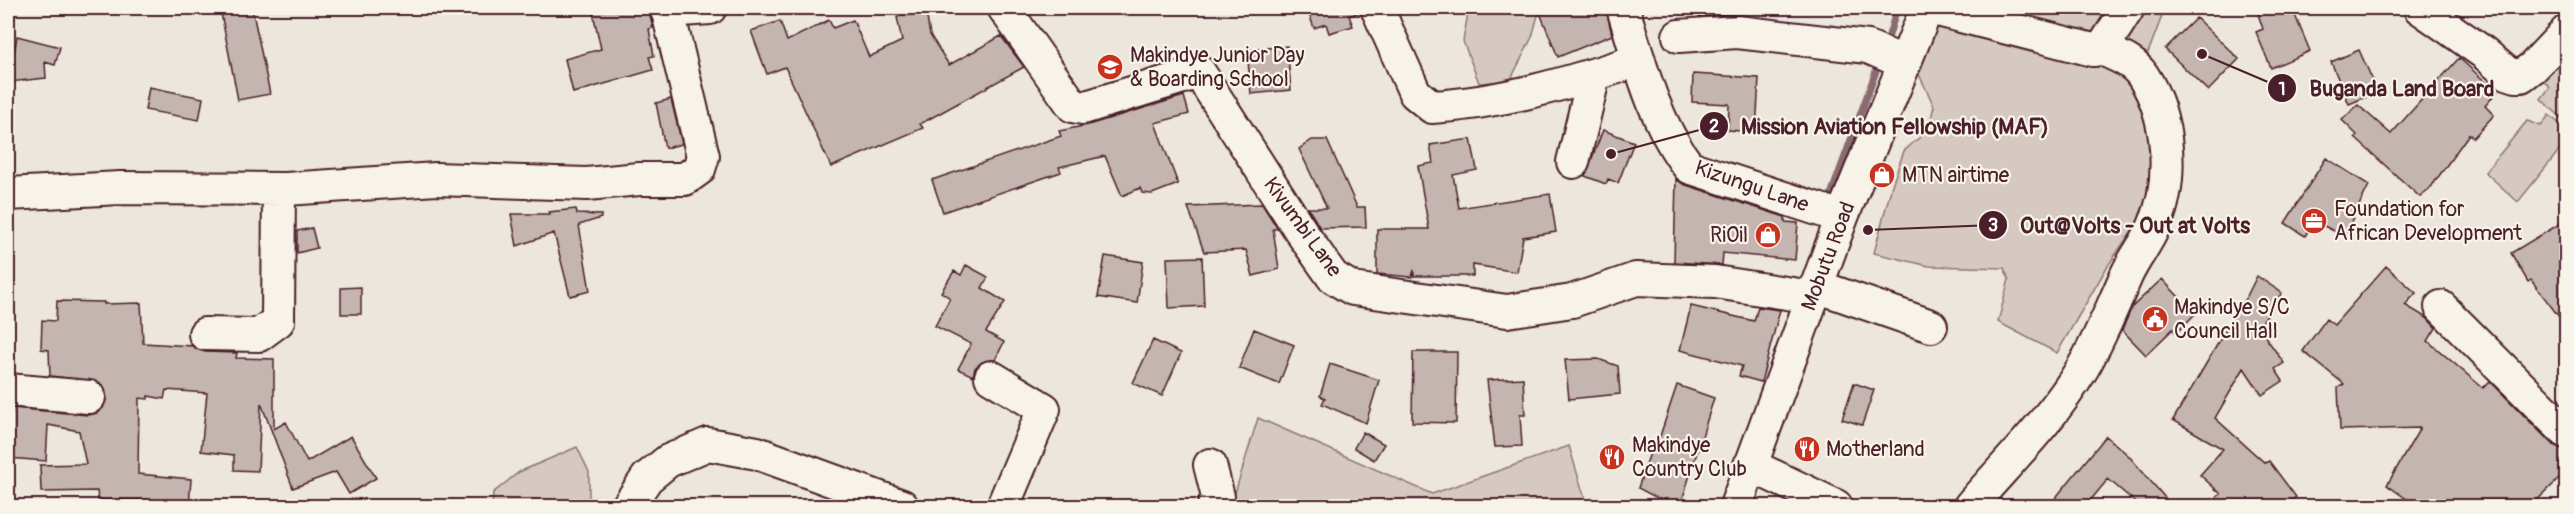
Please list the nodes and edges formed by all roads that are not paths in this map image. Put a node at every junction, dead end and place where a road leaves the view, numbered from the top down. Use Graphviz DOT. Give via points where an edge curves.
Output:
graph roads {
  1 [pos="710,8"];
  2 [pos="1004,8"];
  3 [pos="1377,8"];
  4 [pos="1623,8"];
  5 [pos="1929,8"];
  6 [pos="2128,8"];
  7 [pos="2420,8"];
  8 [pos="667,9"];
  9 [pos="2566,32"];
  10 [pos="1678,36"];
  11 [pos="2102,49"];
  12 [pos="1639,60"];
  13 [pos="1905,63"];
  14 [pos="1594,75"];
  15 [pos="1573,162"];
  16 [pos="279,189"];
  17 [pos="8,194"];
  18 [pos="1842,217"];
  19 [pos="1814,291"];
  20 [pos="2441,307"];
  21 [pos="1931,326"];
  22 [pos="205,334"];
  23 [pos="991,377"];
  24 [pos="8,390"];
  25 [pos="89,397"];
  26 [pos="2566,432"];
  27 [pos="1210,465"];
  28 [pos="1750,465"];
  29 [pos="628,507"];
  30 [pos="902,507"];
  31 [pos="1003,507"];
  32 [pos="1214,507"];
  33 [pos="1736,507"];
  34 [pos="1836,507"];
  35 [pos="1970,507"];
  1 -- 8 [label="street"];
  2 -- 19 [label="street, Kivumbi Lane" via="1073,106 1083,108 1199,72 1333,277 1353,289 1507,311 1572,301 1636,279"];
  3 -- 14 [label="street" via="1415,93 1432,107 1465,105"];
  4 -- 12 [label="street, Kizungu Lane"];
  5 -- 11 [label="street" via="2071,45"];
  5 -- 13 [label="street, Mobutu Road"];
  6 -- 11 [label="street"];
  7 -- 9 [label="street" via="2516,76 2533,68"];
  8 -- 16 [label="street" via="703,156 699,169 685,179 587,184 436,179"];
  10 -- 13 [label="street" via="1737,32 1868,47"];
  11 -- 35 [label="street" via="2128,60 2143,76 2156,104 2165,140 2166,183 2154,225 2082,369 2042,424"];
  12 -- 14 [label="street"];
  12 -- 18 [label="street, Kizungu Lane" via="1676,150 1689,167"];
  13 -- 18 [label="street, Mobutu Road"];
  14 -- 15 [label="street"];
  16 -- 17 [label="street" via="120,188"];
  16 -- 22 [label="street" via="278,321 259,335"];
  18 -- 19 [label="street, Mobutu Road"];
  19 -- 21 [label="street"];
  19 -- 28 [label="street, Mobutu Road"];
  20 -- 26 [label="street"];
  23 -- 31 [label="street" via="1044,409"];
  24 -- 25 [label="street"];
  27 -- 32 [label="street" via="1218,497"];
  28 -- 33 [label="street, Mobutu Road"];
  28 -- 34 [label="street"];
  29 -- 30 [label="street" via="647,478 668,461 708,444 757,453"];
}
